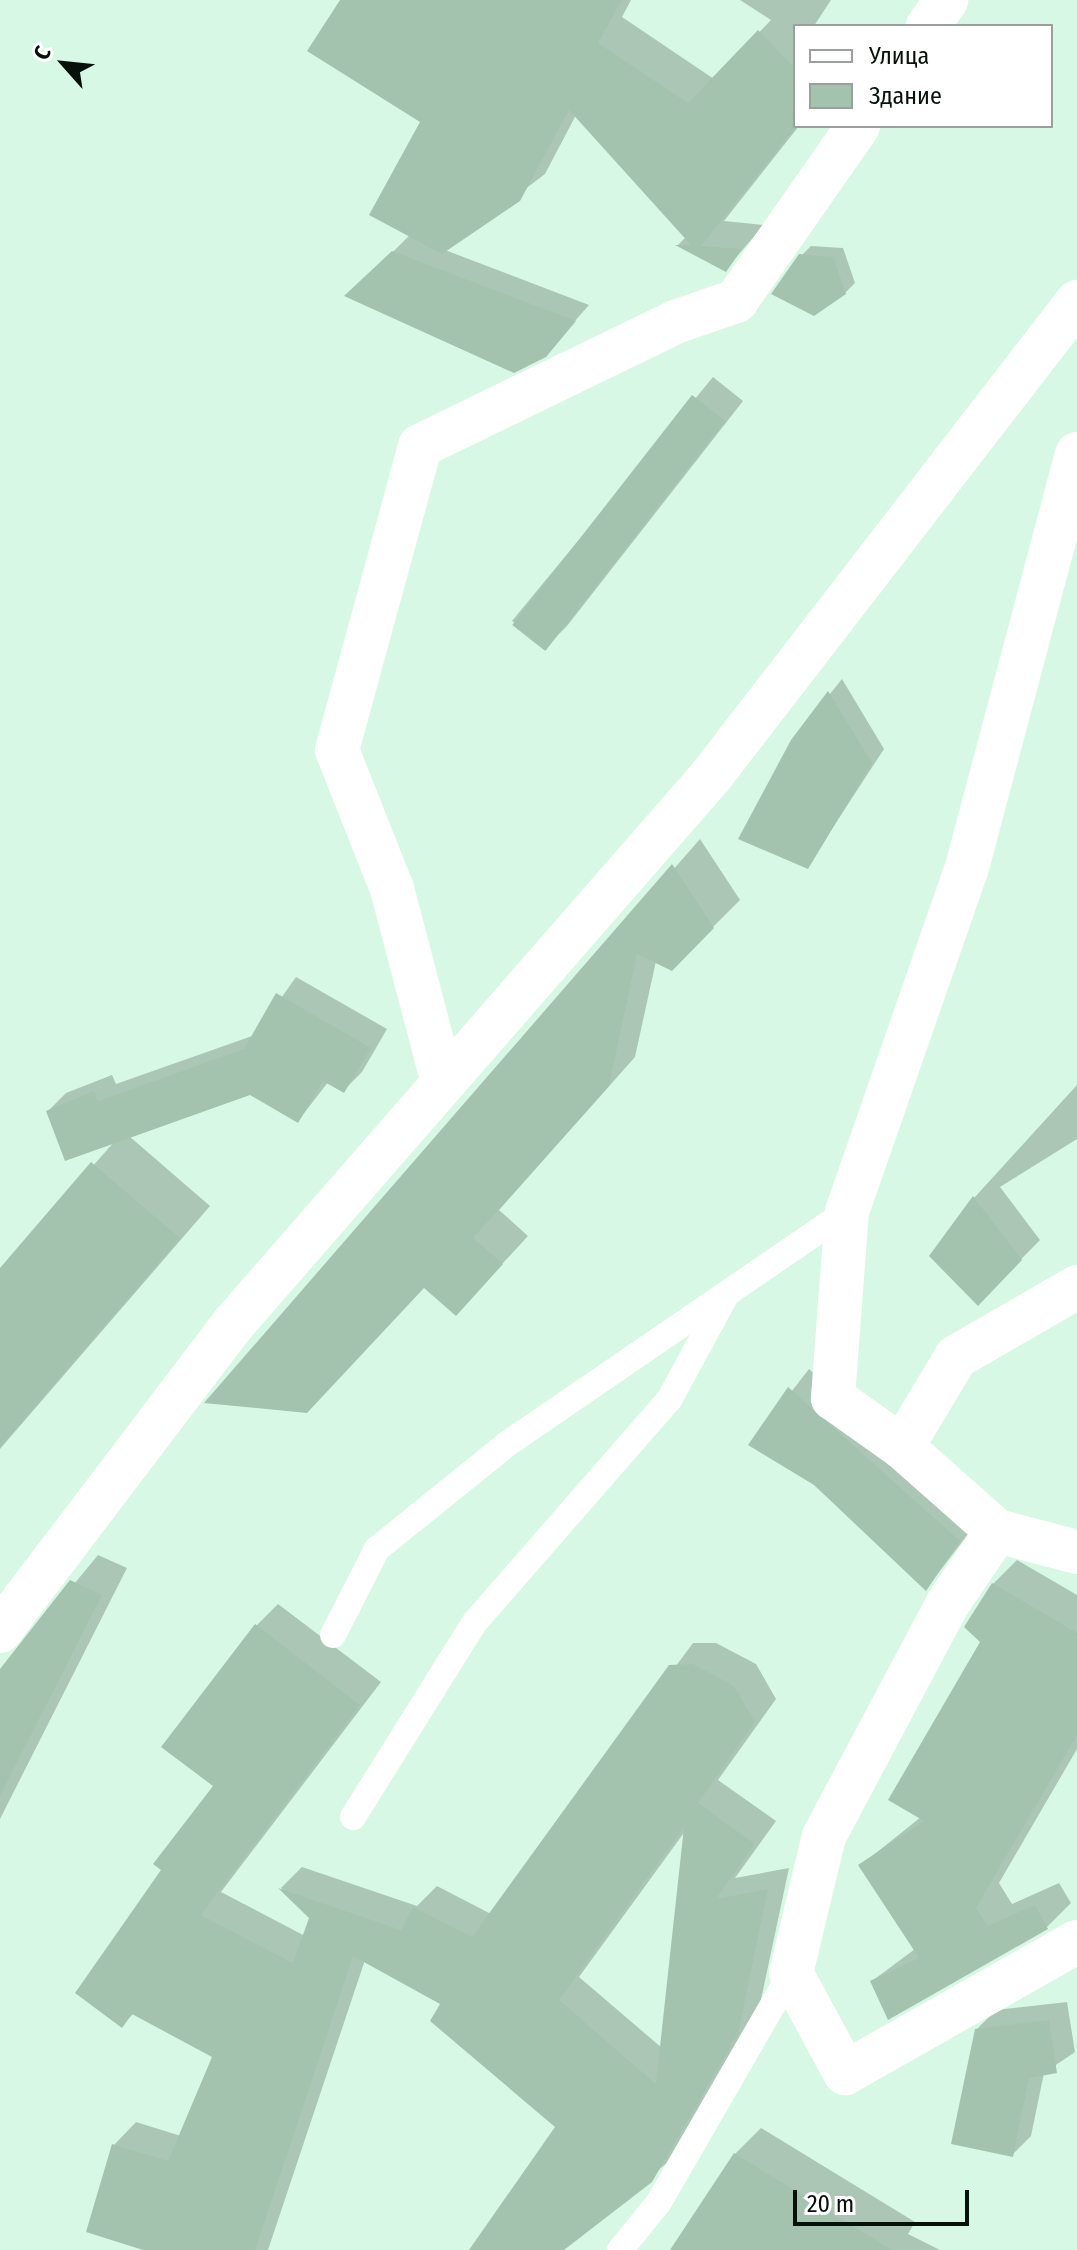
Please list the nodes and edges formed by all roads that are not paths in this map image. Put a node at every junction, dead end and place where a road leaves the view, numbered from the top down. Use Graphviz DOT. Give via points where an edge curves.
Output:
graph roads {
  1 [pos="946,0"];
  2 [pos="929,24"];
  3 [pos="857,128"];
  4 [pos="1077,302"];
  5 [pos="1077,454"];
  6 [pos="443,1083"];
  7 [pos="847,1211"];
  8 [pos="1077,1287"];
  9 [pos="727,1294"];
  10 [pos="902,1447"];
  11 [pos="997,1531"];
  12 [pos="1077,1552"];
  13 [pos="0,1631"];
  14 [pos="333,1635"];
  15 [pos="353,1817"];
  16 [pos="1077,1942"];
  17 [pos="791,1973"];
  18 [pos="620,2250"];
  1 -- 2 [label="street"];
  3 -- 6 [label="street" via="736,301 675,322 420,446 337,750 392,889"];
  4 -- 6 [label="street" via="711,776"];
  5 -- 7 [label="street" via="966,870"];
  6 -- 13 [label="street" via="234,1323"];
  7 -- 9 [label="lane"];
  7 -- 10 [label="street" via="833,1398"];
  8 -- 10 [label="street" via="956,1357"];
  9 -- 14 [label="lane" via="507,1444 377,1549"];
  9 -- 15 [label="lane" via="669,1400 475,1622"];
  10 -- 11 [label="street"];
  11 -- 12 [label="street"];
  11 -- 17 [label="street" via="948,1603 824,1836"];
  16 -- 17 [label="street" via="845,2073"];
  17 -- 18 [label="lane" via="659,2202"];
}
